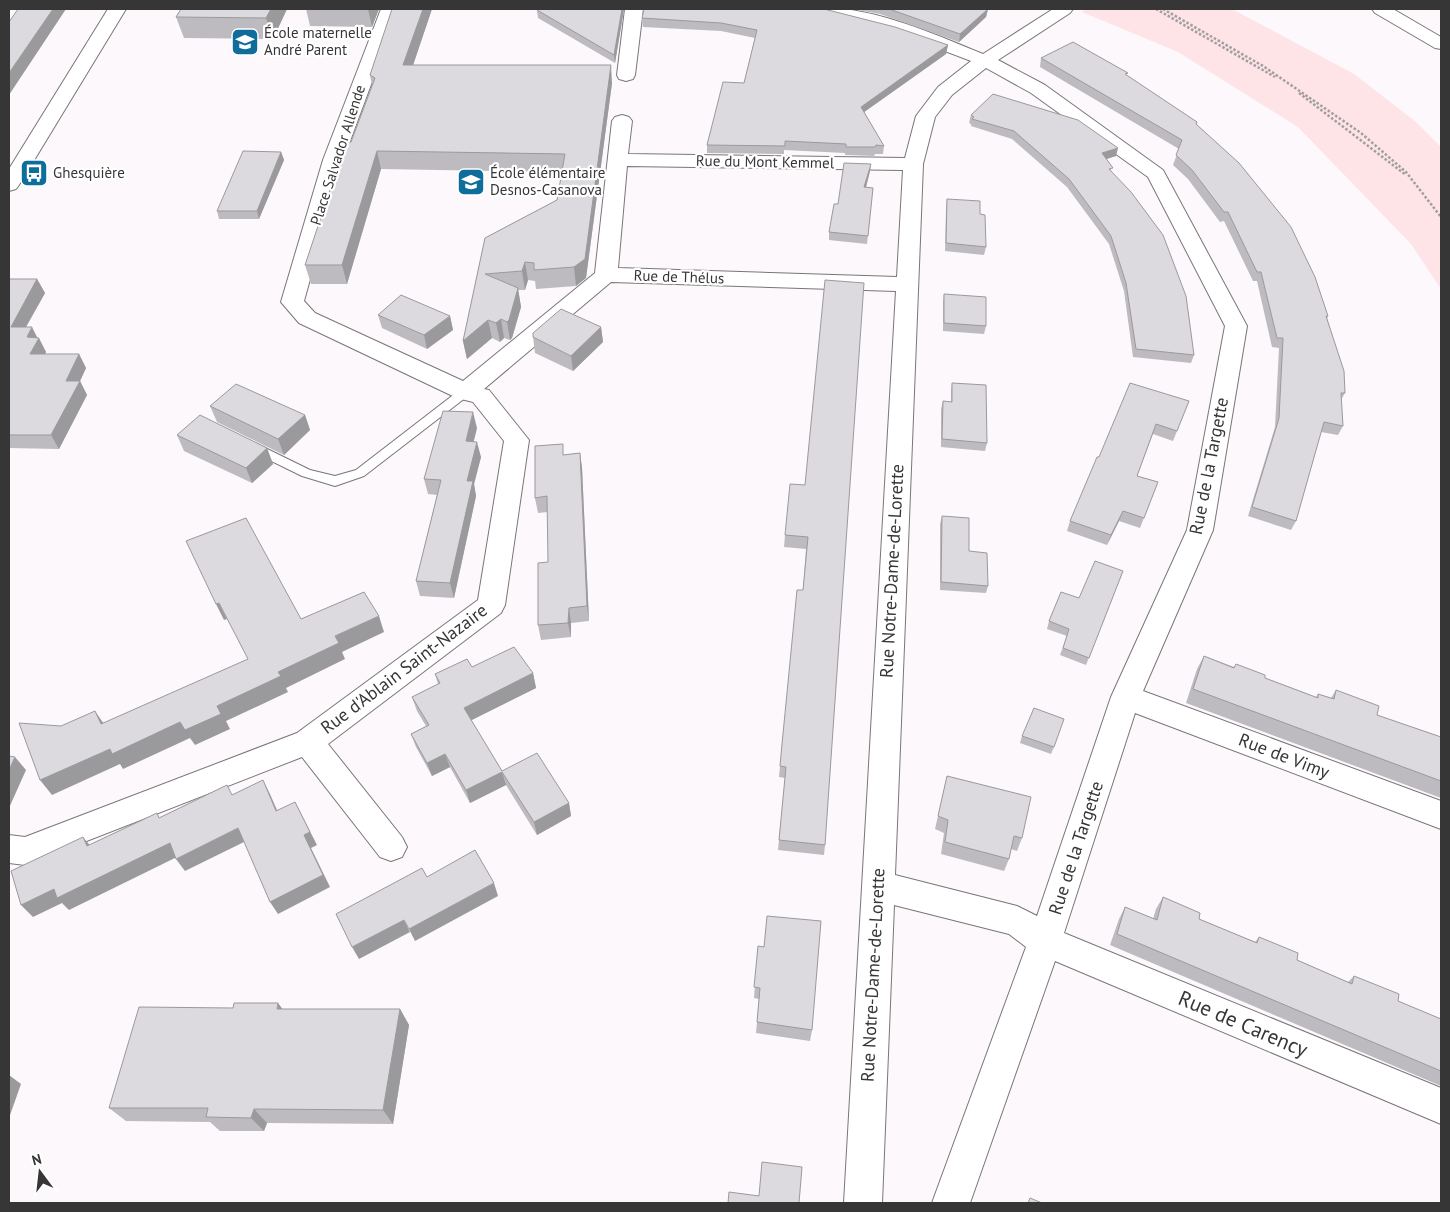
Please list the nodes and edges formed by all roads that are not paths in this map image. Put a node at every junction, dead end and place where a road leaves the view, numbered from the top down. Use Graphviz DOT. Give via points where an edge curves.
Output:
graph roads {
  1 [pos="117,9"];
  2 [pos="390,9"];
  3 [pos="634,9"];
  4 [pos="822,9"];
  5 [pos="1064,9"];
  6 [pos="1381,9"];
  7 [pos="1441,44"];
  8 [pos="986,62"];
  9 [pos="626,75"];
  10 [pos="622,121"];
  11 [pos="618,160"];
  12 [pos="912,164"];
  13 [pos="9,185"];
  14 [pos="606,275"];
  15 [pos="906,284"];
  16 [pos="292,302"];
  17 [pos="465,392"];
  18 [pos="240,440"];
  19 [pos="1126,697"];
  20 [pos="308,742"];
  21 [pos="1441,815"];
  22 [pos="391,847"];
  23 [pos="17,850"];
  24 [pos="878,886"];
  25 [pos="1045,941"];
  26 [pos="1441,1106"];
  27 [pos="863,1203"];
  28 [pos="951,1203"];
  1 -- 13 [label="street"];
  2 -- 16 [label="street, Place Salvador Allende" via="333,160"];
  3 -- 9 [label="street"];
  4 -- 8 [label="street, Rue de la Targette" via="929,38"];
  5 -- 8 [label="street, Rue Notre-Dame-de-Lorette"];
  6 -- 7 [label="street"];
  8 -- 12 [label="street, Rue Notre-Dame-de-Lorette" via="966,73 945,91 926,116"];
  8 -- 19 [label="street, Rue de la Targette" via="1038,89 1156,174 1236,326 1200,530"];
  10 -- 11 [label="street"];
  11 -- 12 [label="street, Rue du Mont Kemmel"];
  11 -- 14 [label="street"];
  12 -- 15 [label="street, Rue Notre-Dame-de-Lorette"];
  14 -- 15 [label="street, Rue de Thélus"];
  14 -- 17 [label="street"];
  15 -- 24 [label="street, Rue Notre-Dame-de-Lorette"];
  16 -- 17 [label="street, Rue d'Ablain Saint-Nazaire" via="307,318"];
  17 -- 18 [label="lane" via="360,473 335,481 306,473"];
  17 -- 20 [label="street, Rue d'Ablain Saint-Nazaire" via="481,396 517,440 491,605"];
  19 -- 21 [label="street, Rue de Vimy"];
  19 -- 25 [label="street, Rue de la Targette"];
  20 -- 22 [label="street"];
  20 -- 23 [label="street, Rue d'Ablain Saint-Nazaire"];
  24 -- 25 [label="street, Rue de Carency" via="1017,921"];
  24 -- 27 [label="street, Rue Notre-Dame-de-Lorette"];
  25 -- 26 [label="street, Rue de Carency"];
  25 -- 28 [label="street, Rue de la Targette"];
}
